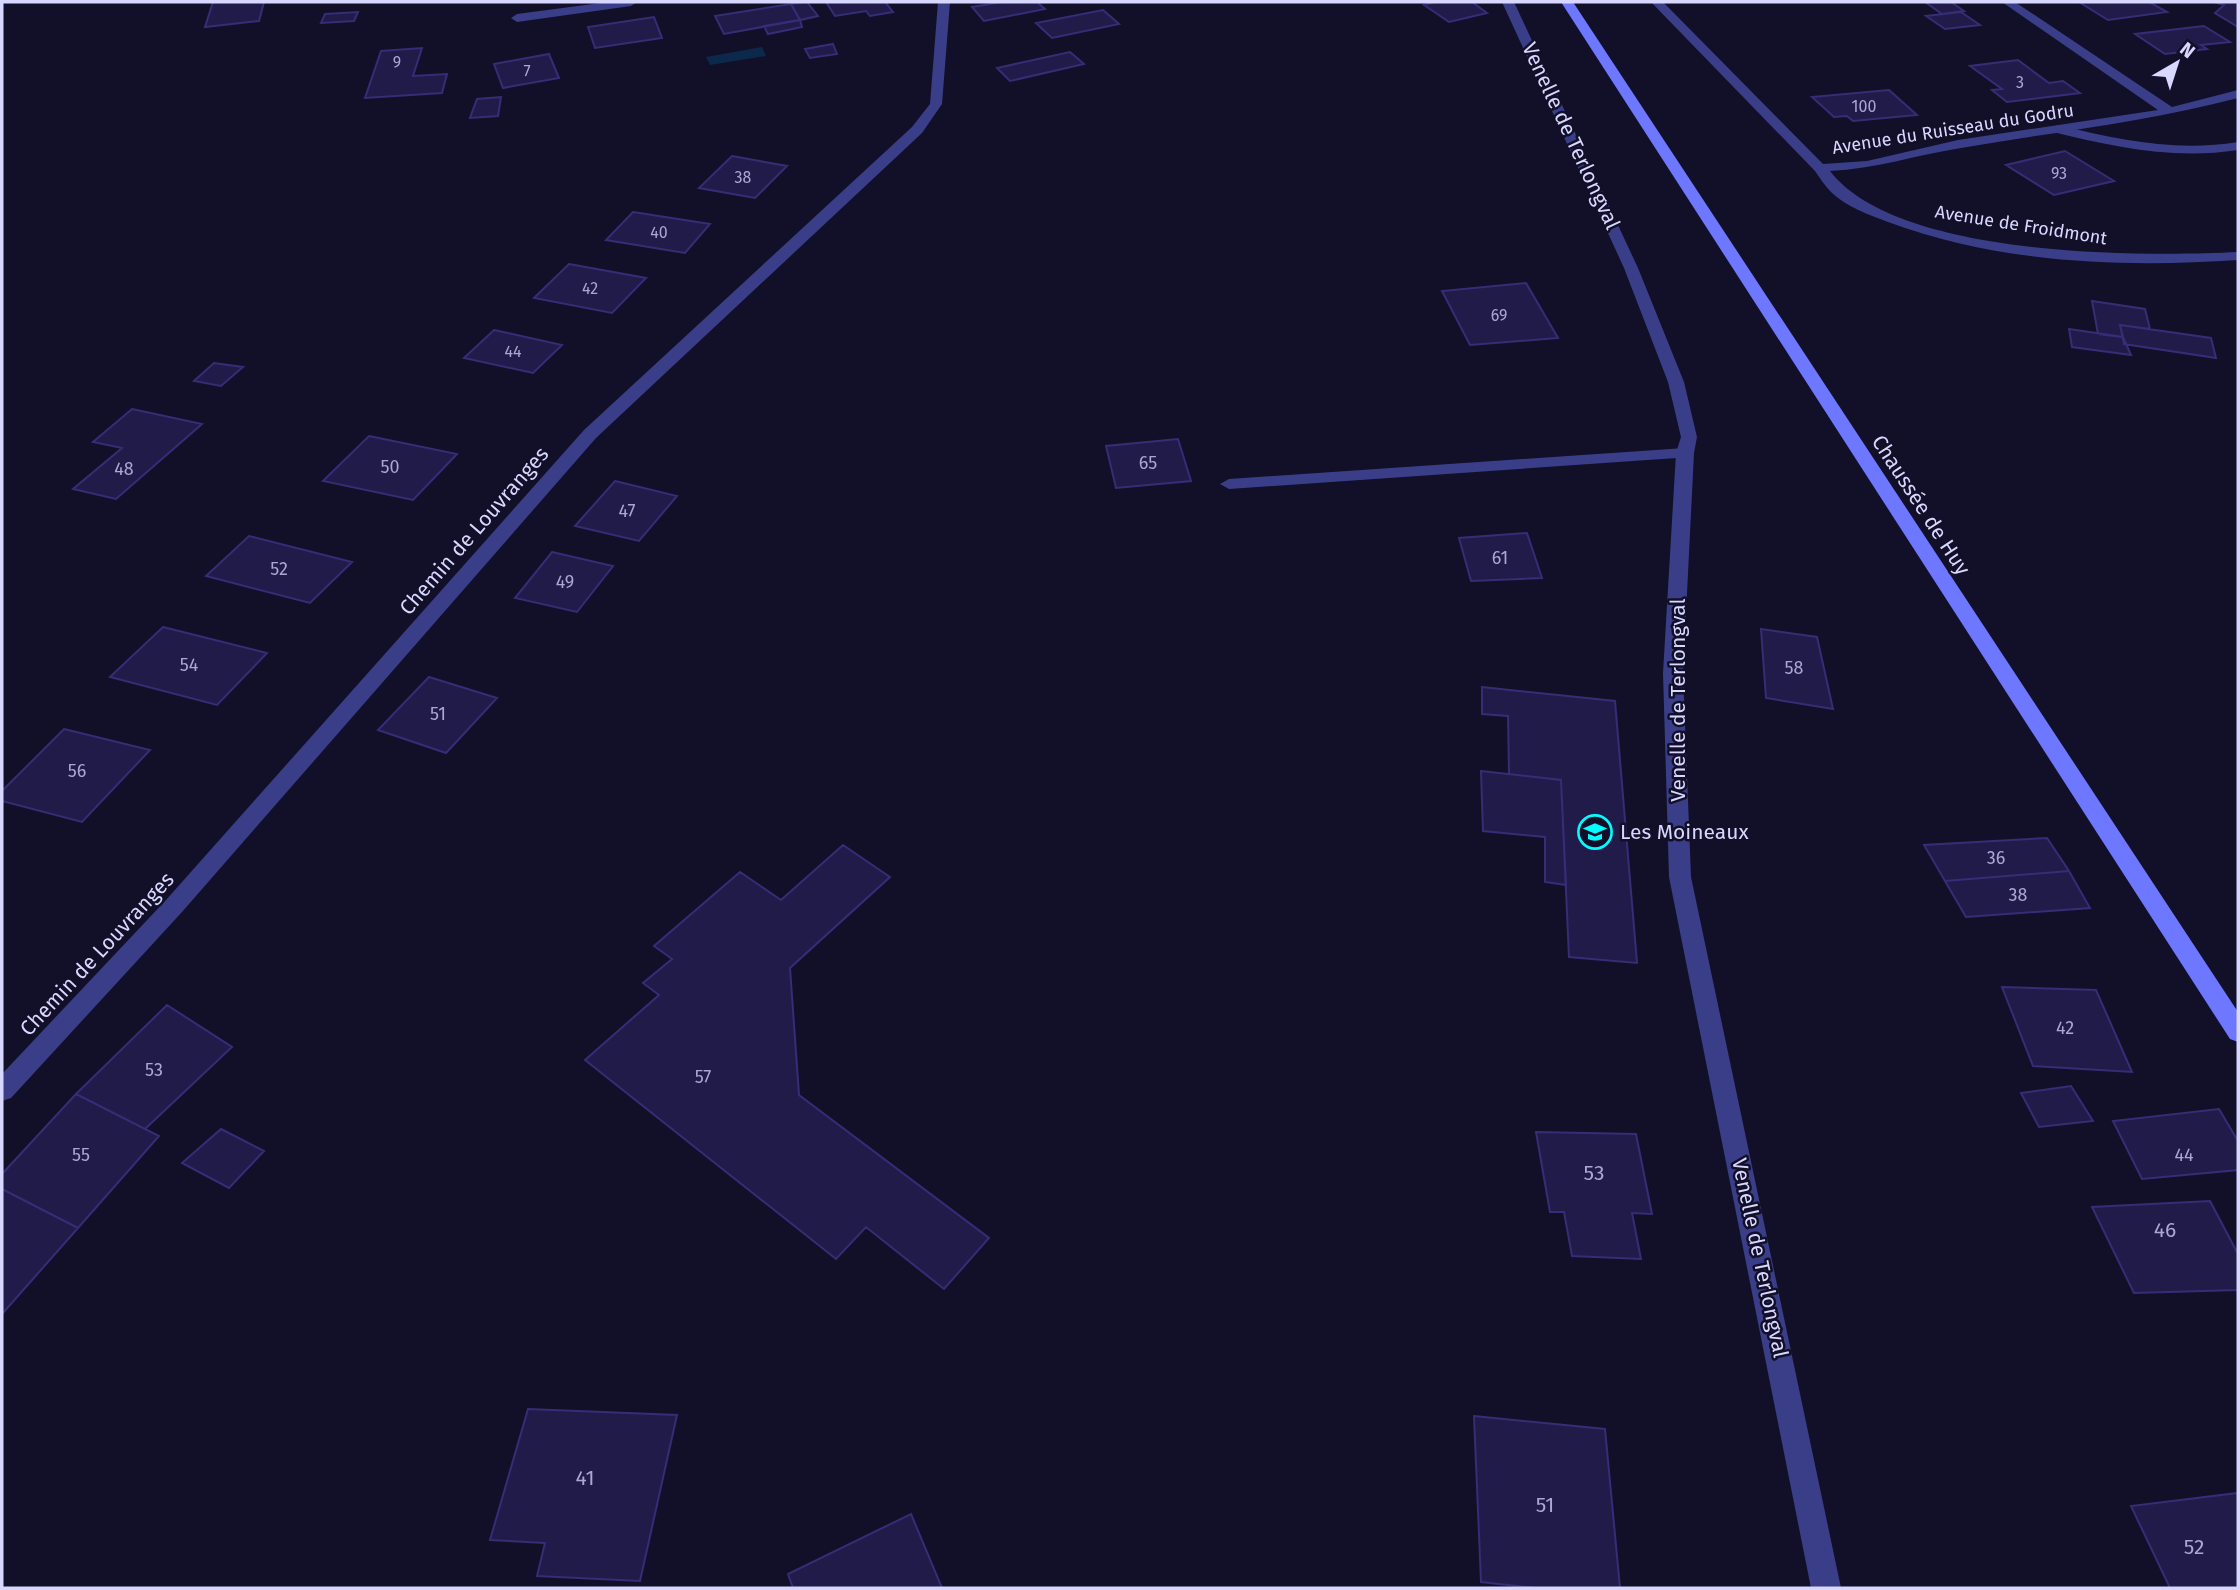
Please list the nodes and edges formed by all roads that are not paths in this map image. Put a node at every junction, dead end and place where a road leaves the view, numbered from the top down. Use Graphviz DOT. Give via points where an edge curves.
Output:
graph roads {
  1 [pos="631,2"];
  2 [pos="944,2"];
  3 [pos="1508,2"];
  4 [pos="1567,2"];
  5 [pos="1657,2"];
  6 [pos="2008,2"];
  7 [pos="517,18"];
  8 [pos="2238,94"];
  9 [pos="2170,112"];
  10 [pos="2058,129"];
  11 [pos="2238,146"];
  12 [pos="1820,169"];
  13 [pos="2238,256"];
  14 [pos="1685,453"];
  15 [pos="1229,484"];
  16 [pos="2238,1032"];
  17 [pos="2,1090"];
  18 [pos="1826,1588"];
  1 -- 7 [label="street"];
  2 -- 17 [label="street, Chemin de Louvranges" via="936,104 917,130 590,434 174,906"];
  3 -- 14 [label="street, Venelle de Terlongval" via="1631,268 1676,382 1689,437"];
  4 -- 16 [label="main road, Chaussée de Huy"];
  5 -- 12 [label="street, Avenue du Ruisseau du Godru"];
  6 -- 9 [label="street"];
  8 -- 9 [label="street, Avenue du Ruisseau du Godru"];
  9 -- 10 [label="street, Avenue du Ruisseau du Godru"];
  10 -- 11 [label="street" via="2154,151 2206,153"];
  10 -- 12 [label="street, Avenue du Ruisseau du Godru" via="1958,144 1867,165"];
  12 -- 13 [label="street, Avenue de Froidmont" via="1838,194 1858,206 1920,229 1966,239 2125,259"];
  14 -- 15 [label="street"];
  14 -- 18 [label="street, Venelle de Terlongval" via="1674,673 1680,877"];
}
